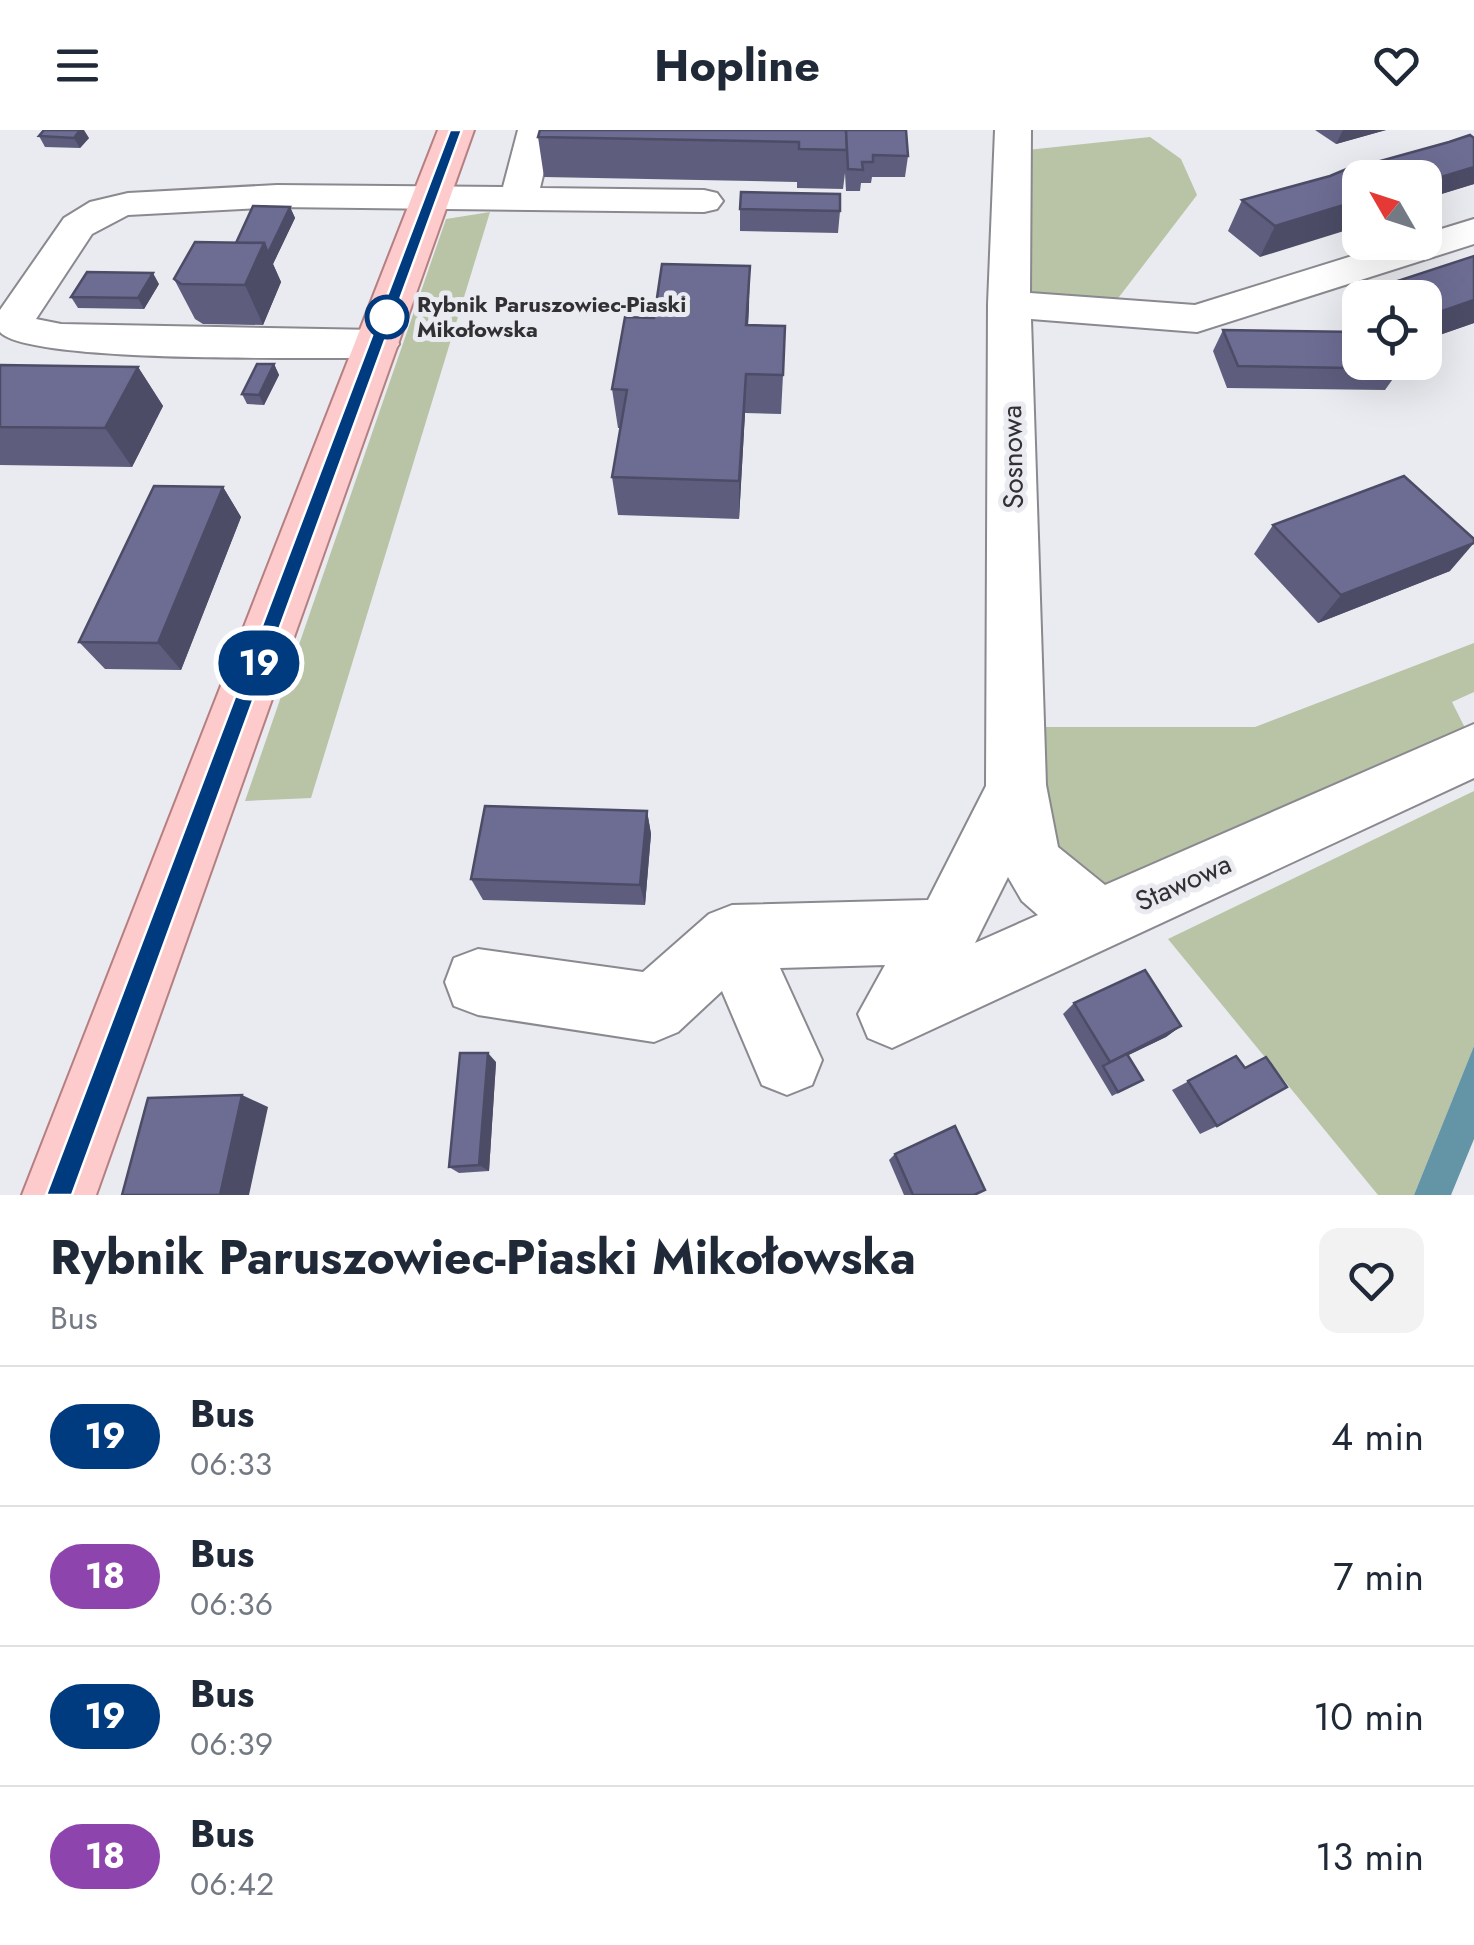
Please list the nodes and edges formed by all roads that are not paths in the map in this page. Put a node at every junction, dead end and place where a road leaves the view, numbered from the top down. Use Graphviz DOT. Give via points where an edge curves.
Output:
graph roads {
  1 [pos="536,130"];
  2 [pos="1013,130"];
  3 [pos="457,134"];
  4 [pos="430,200"];
  5 [pos="518,201"];
  6 [pos="704,201"];
  7 [pos="1474,231"];
  8 [pos="1009,304"];
  9 [pos="376,344"];
  10 [pos="1474,750"];
  11 [pos="1010,852"];
  12 [pos="1102,919"];
  13 [pos="947,931"];
  14 [pos="732,937"];
  15 [pos="1020,955"];
  16 [pos="478,982"];
  17 [pos="788,1060"];
  18 [pos="59,1195"];
  1 -- 5 [label="street"];
  2 -- 8 [label="street, Sosnowa"];
  3 -- 4 [label="main road"];
  4 -- 5 [label="street"];
  4 -- 9 [label="main road"];
  4 -- 9 [label="street" via="173,198 104,210 78,226 14,321 24,332 61,338"];
  5 -- 6 [label="street"];
  7 -- 8 [label="street" via="1197,319"];
  8 -- 11 [label="street, Sosnowa" via="1016,785"];
  9 -- 18 [label="main road"];
  10 -- 12 [label="street, Stawowa"];
  11 -- 12 [label="street" via="1048,886"];
  11 -- 13 [label="street"];
  11 -- 15 [label="street, Sosnowa" via="996,927"];
  12 -- 15 [label="street, Stawowa"];
  13 -- 14 [label="street"];
  13 -- 15 [label="street, Stawowa" via="892,1014"];
  14 -- 16 [label="street" via="654,1008"];
  14 -- 17 [label="street"];
}
